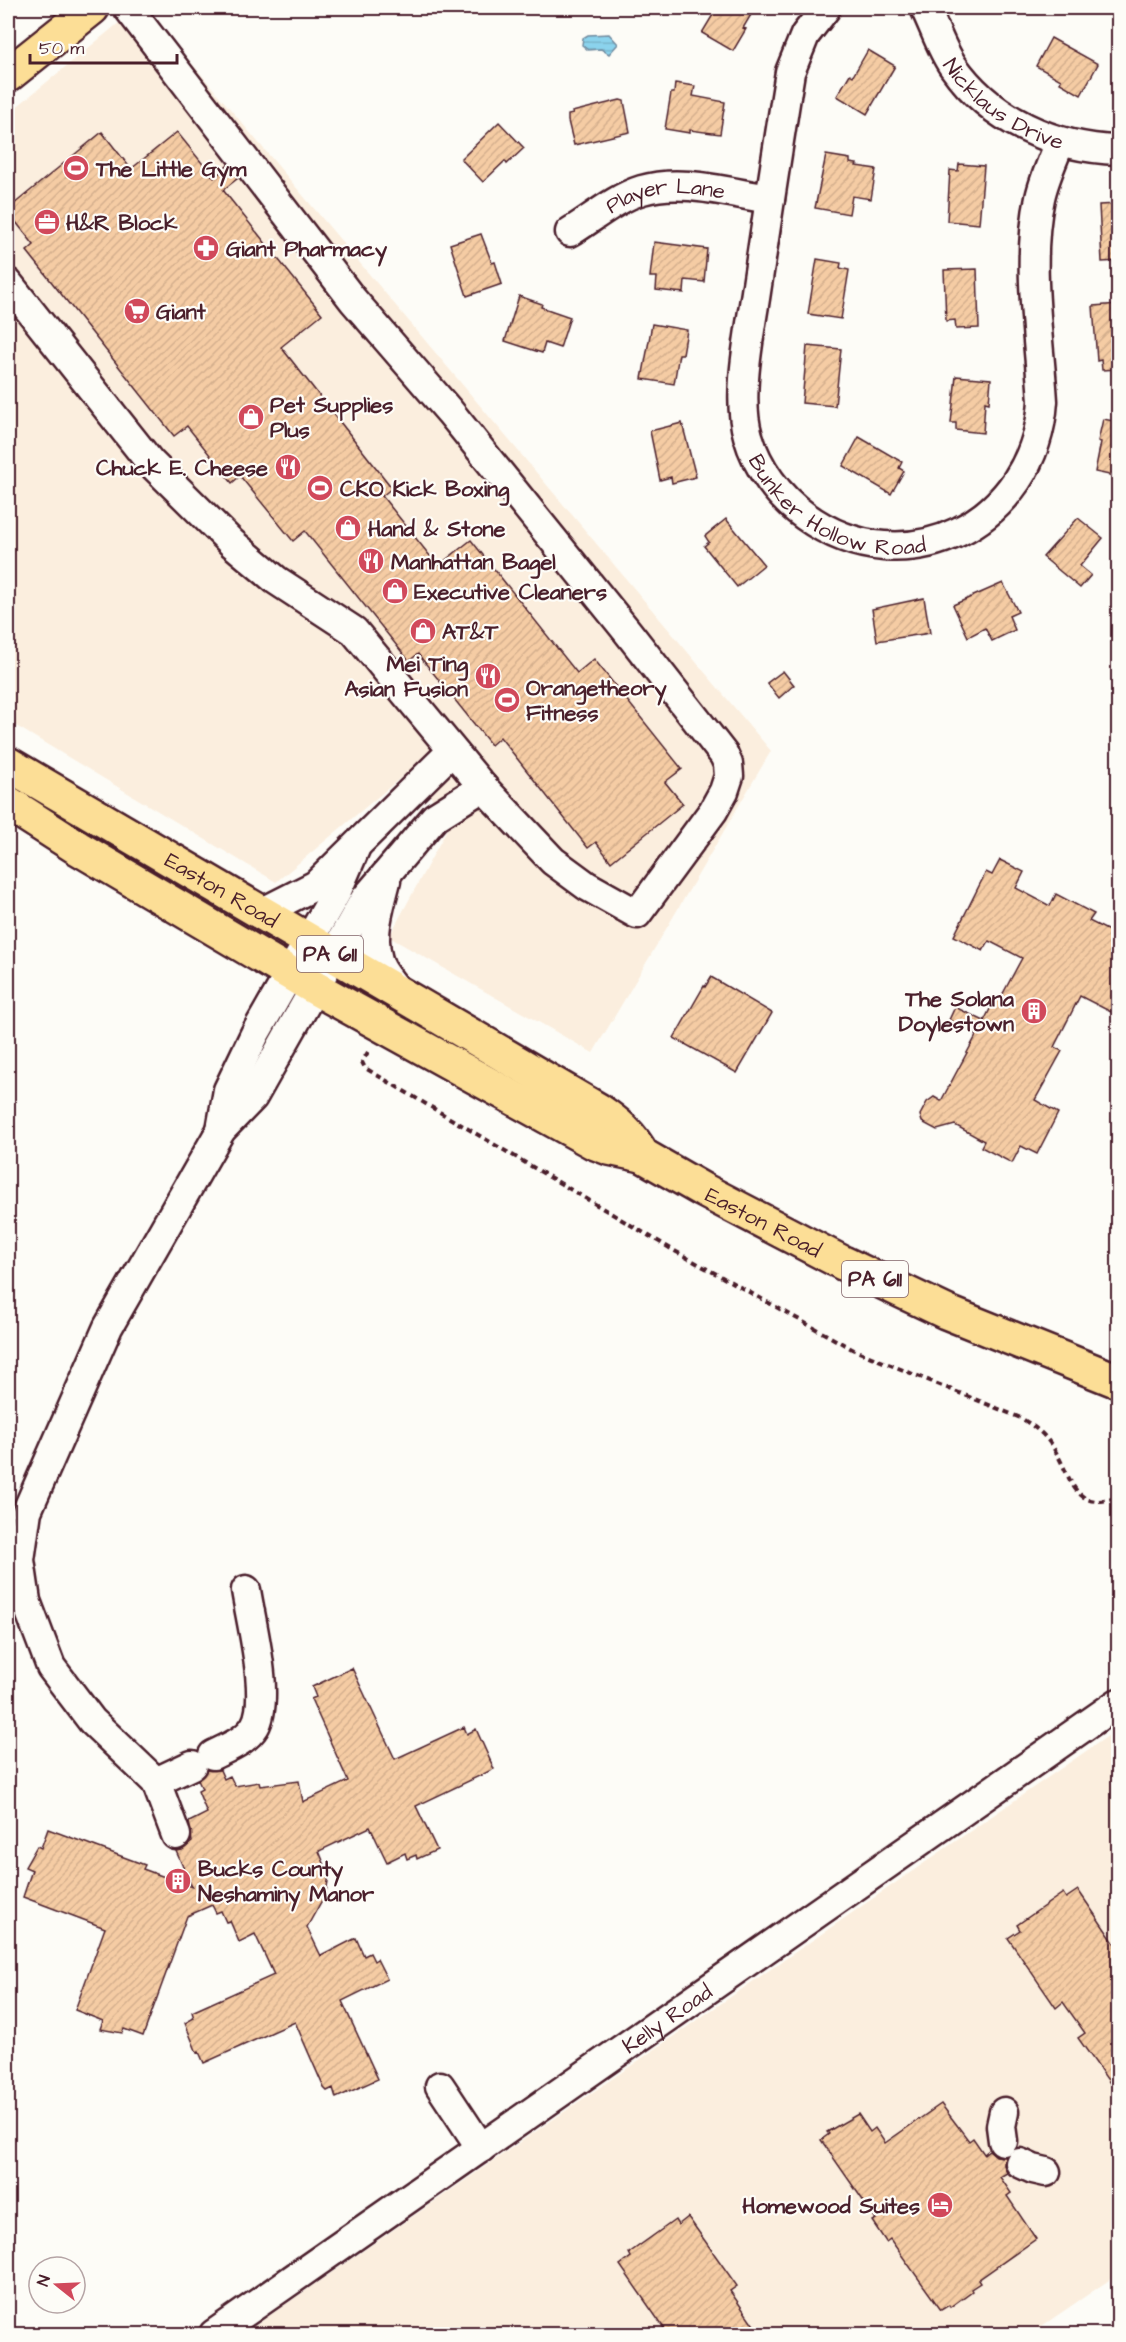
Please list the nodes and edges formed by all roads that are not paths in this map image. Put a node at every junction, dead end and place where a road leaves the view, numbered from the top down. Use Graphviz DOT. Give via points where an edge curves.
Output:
graph roads {
  1 [pos="92,8"];
  2 [pos="128,8"];
  3 [pos="826,8"];
  4 [pos="925,8"];
  5 [pos="8,75"];
  6 [pos="1060,142"];
  7 [pos="1119,150"];
  8 [pos="770,200"];
  9 [pos="570,232"];
  10 [pos="8,286"];
  11 [pos="452,751"];
  12 [pos="8,764"];
  13 [pos="483,787"];
  14 [pos="8,803"];
  15 [pos="355,849"];
  16 [pos="388,874"];
  17 [pos="261,913"];
  18 [pos="320,948"];
  19 [pos="302,981"];
  20 [pos="402,996"];
  21 [pos="642,1155"];
  22 [pos="1119,1381"];
  23 [pos="17,1509"];
  24 [pos="246,1590"];
  25 [pos="1119,1703"];
  26 [pos="156,1782"];
  27 [pos="176,1836"];
  28 [pos="440,2086"];
  29 [pos="1004,2112"];
  30 [pos="1003,2141"];
  31 [pos="481,2148"];
  32 [pos="214,2334"];
  1 -- 5 [label="main road"];
  2 -- 13 [label="street" via="353,300 450,412 709,736 728,764 729,776 713,811 637,914 587,886 553,861"];
  3 -- 8 [label="street, Bunker Hollow Road" via="805,35 790,72"];
  4 -- 6 [label="street, Nicklaus Drive" via="952,64 971,87 1017,124"];
  6 -- 7 [label="street, Nicklaus Drive"];
  6 -- 8 [label="street, Bunker Hollow Road" via="1042,189 1035,228 1043,401 1038,440 1016,484 1000,503 967,527 928,543 887,547 840,537 795,509 760,465 748,436 744,396"];
  8 -- 9 [label="street, Player Lane" via="680,185 660,186 622,200"];
  10 -- 11 [label="street" via="150,462 232,543 276,580 354,631"];
  11 -- 13 [label="street"];
  11 -- 15 [label="street"];
  12 -- 17 [label="main road, Easton Road / PA 611"];
  13 -- 16 [label="street" via="435,817"];
  14 -- 19 [label="main road, Easton Road / PA 611"];
  15 -- 17 [label="street" via="316,885"];
  15 -- 18 [label="street" via="336,893"];
  16 -- 18 [label="street"];
  16 -- 20 [label="street" via="374,930 376,948 381,968"];
  17 -- 18 [label="main road, Easton Road / PA 611"];
  18 -- 19 [label="street"];
  18 -- 20 [label="main road, Easton Road / PA 611"];
  19 -- 21 [label="main road, Easton Road / PA 611" via="593,1142"];
  19 -- 23 [label="street" via="255,1034 228,1090 221,1130 108,1327"];
  20 -- 21 [label="main road, Easton Road / PA 611" via="607,1116 636,1143"];
  21 -- 22 [label="main road, Easton Road / PA 611" via="832,1258 915,1298"];
  23 -- 26 [label="street" via="26,1602 51,1667 92,1721"];
  24 -- 26 [label="street" via="262,1688 261,1710 254,1728 238,1742"];
  25 -- 31 [label="street, Kelly Road"];
  26 -- 27 [label="street"];
  28 -- 31 [label="street"];
  29 -- 30 [label="street"];
  31 -- 32 [label="street, Kelly Road"];
}
